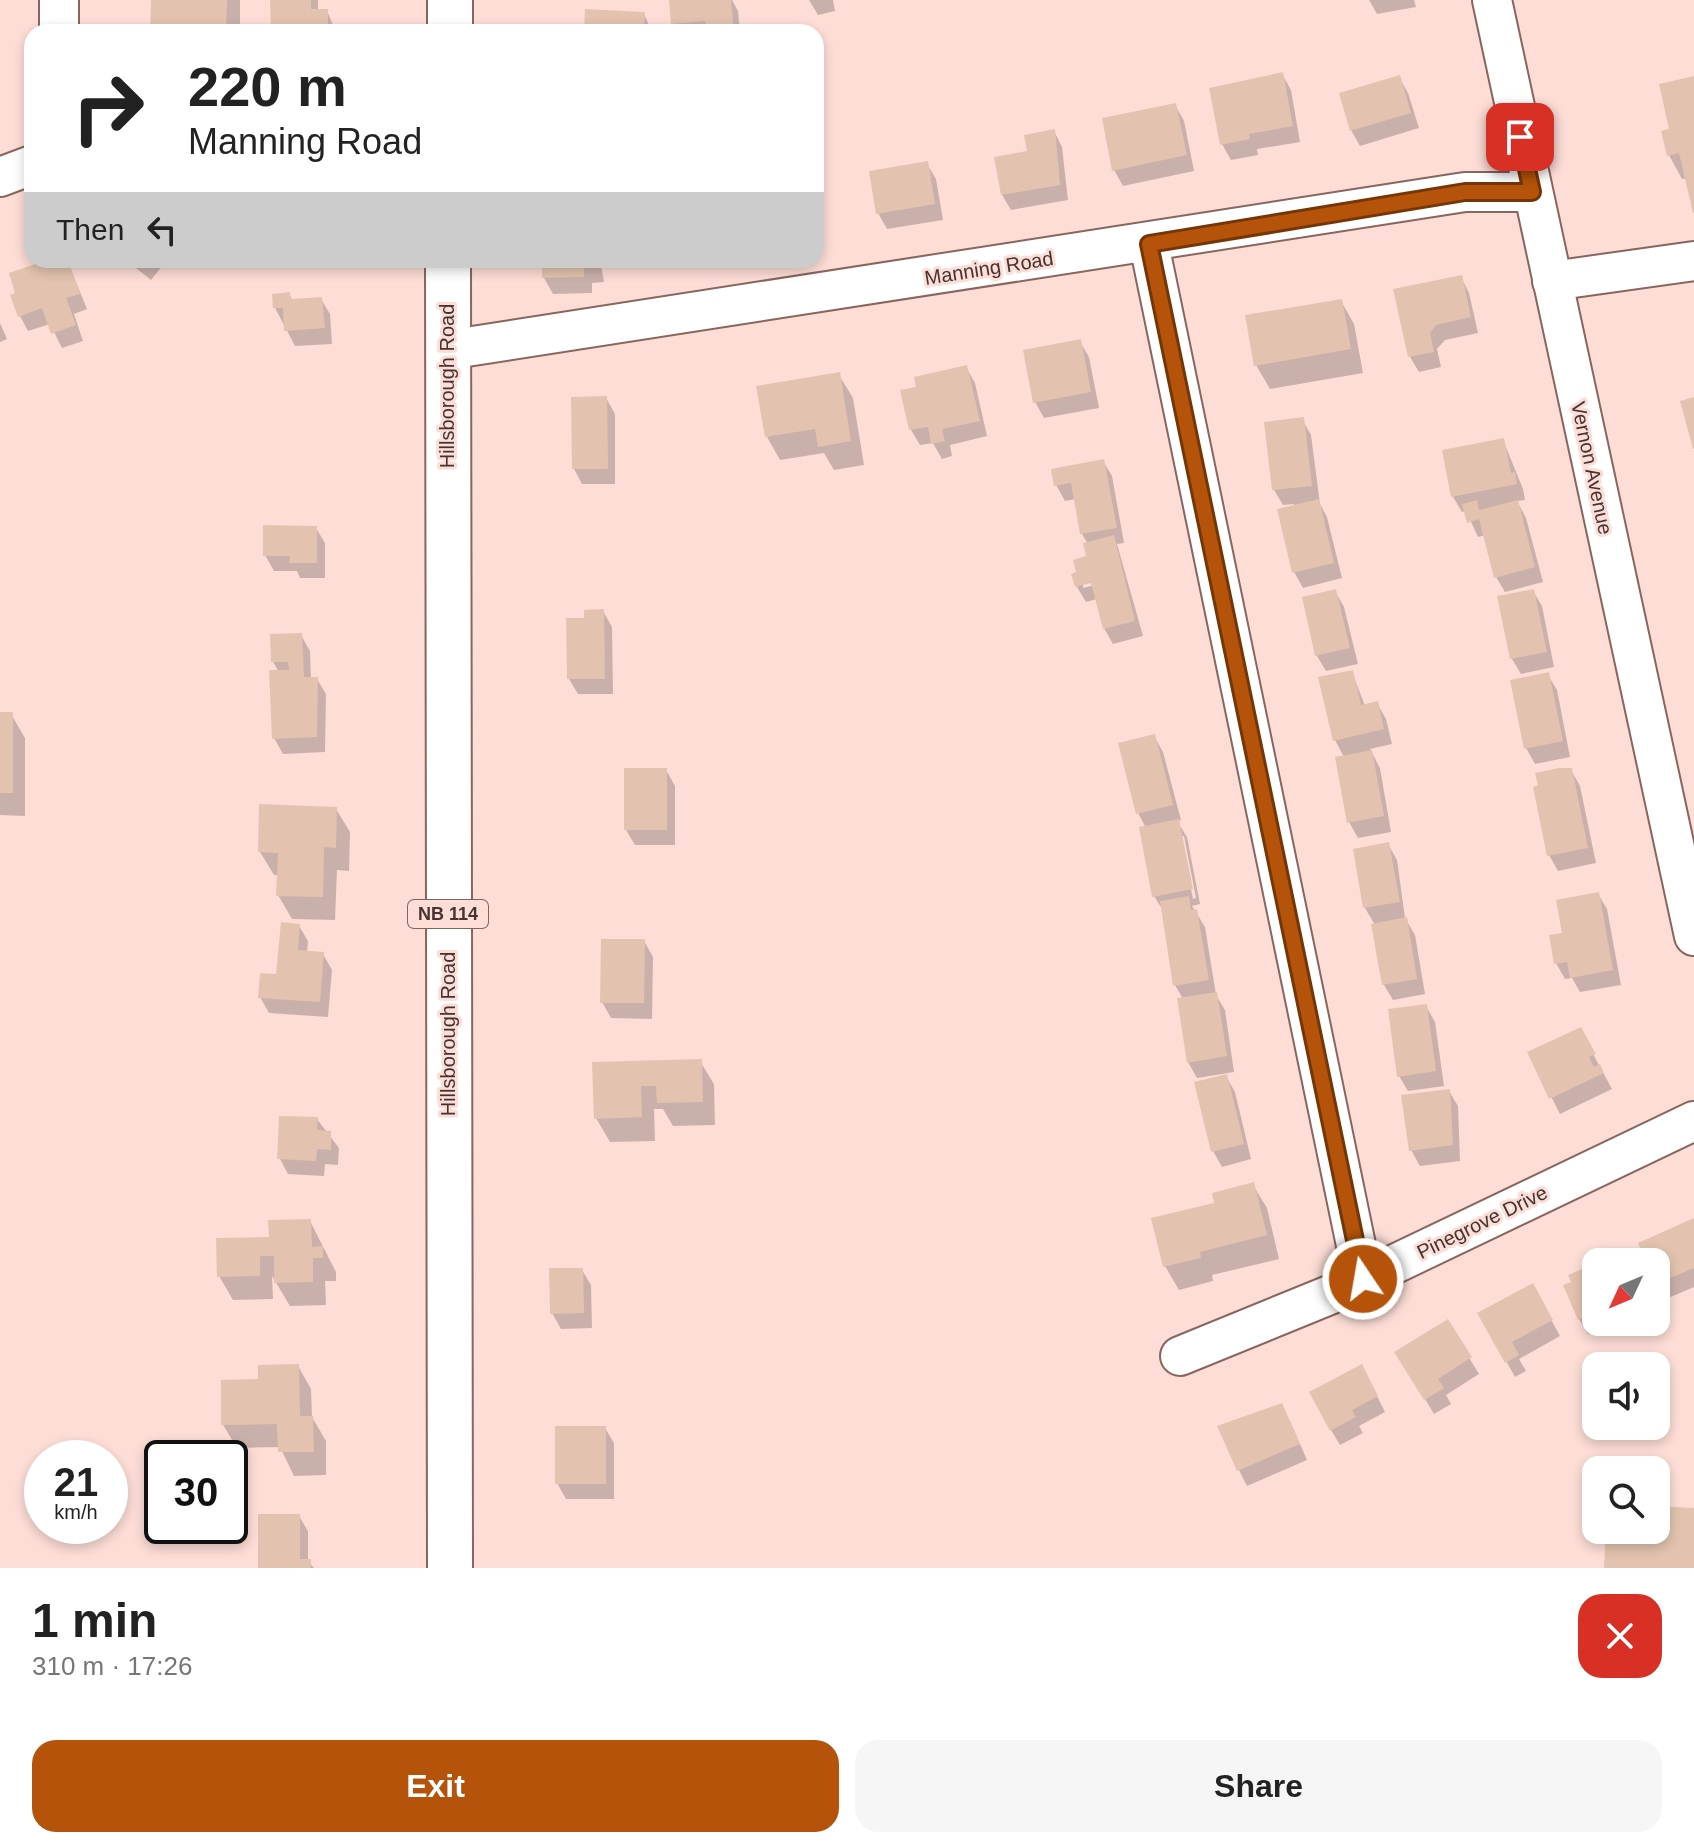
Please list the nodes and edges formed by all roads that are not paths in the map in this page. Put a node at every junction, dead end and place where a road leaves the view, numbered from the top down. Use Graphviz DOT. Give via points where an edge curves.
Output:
graph roads {
  1 [pos="59,0"];
  2 [pos="450,0"];
  3 [pos="1492,0"];
  4 [pos="59,24"];
  5 [pos="450,24"];
  6 [pos="24,168"];
  7 [pos="0,177"];
  8 [pos="1532,192"];
  9 [pos="1149,244"];
  10 [pos="1694,261"];
  11 [pos="448,268"];
  12 [pos="1552,281"];
  13 [pos="447,350"];
  14 [pos="1694,936"];
  15 [pos="1694,1121"];
  16 [pos="1363,1279"];
  17 [pos="1180,1356"];
  18 [pos="450,1568"];
  1 -- 4 [label="street"];
  2 -- 5 [label="main road"];
  3 -- 8 [label="street, Vernon Avenue"];
  6 -- 7 [label="street"];
  8 -- 9 [label="street, Manning Road" via="1465,192"];
  8 -- 12 [label="street, Vernon Avenue"];
  9 -- 13 [label="street, Manning Road"];
  9 -- 16 [label="street"];
  10 -- 12 [label="street"];
  11 -- 13 [label="main road, Hillsborough Road / NB 114"];
  12 -- 14 [label="street, Vernon Avenue"];
  13 -- 18 [label="main road, Hillsborough Road / NB 114"];
  15 -- 16 [label="street, Pinegrove Drive"];
  16 -- 17 [label="street, Pinegrove Drive"];
}
